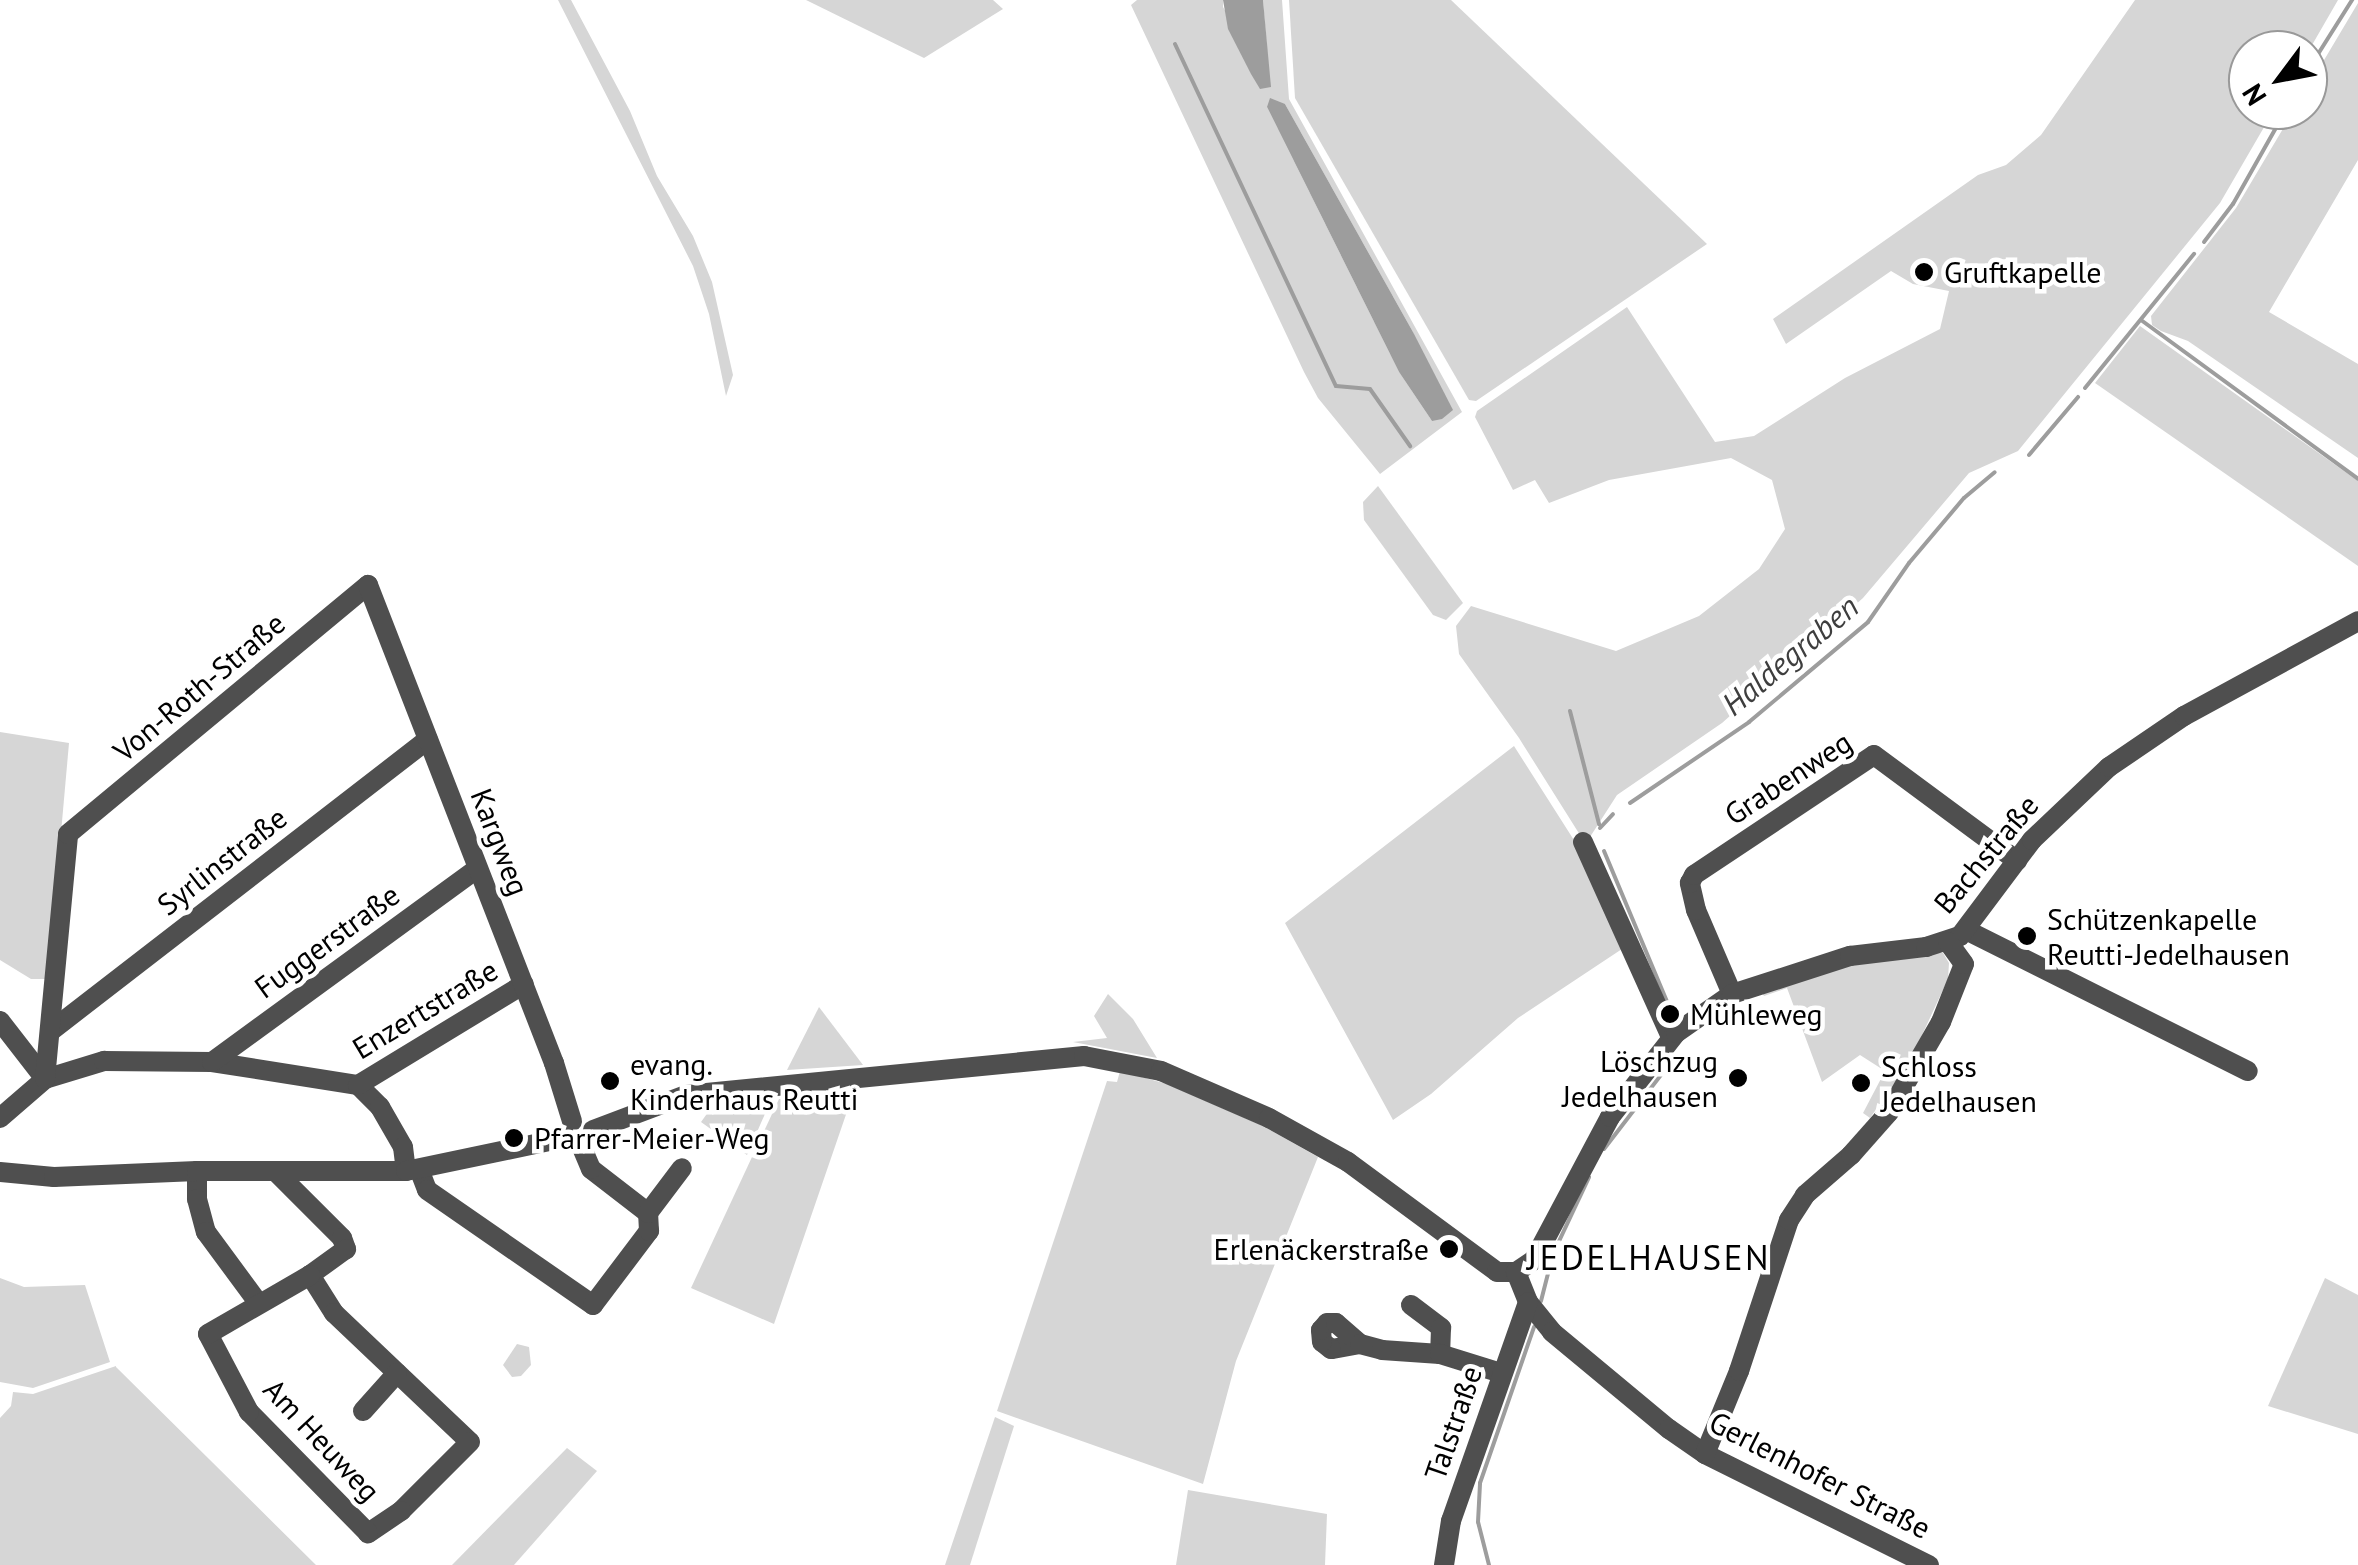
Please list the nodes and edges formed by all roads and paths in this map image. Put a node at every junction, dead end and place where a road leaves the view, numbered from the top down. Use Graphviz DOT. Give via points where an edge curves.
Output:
graph roads {
  1 [pos="368,586"];
  2 [pos="2358,621"];
  3 [pos="428,739"];
  4 [pos="1583,842"];
  5 [pos="2017,861"];
  6 [pos="477,869"];
  7 [pos="1957,936"];
  8 [pos="524,984"];
  9 [pos="1732,994"];
  10 [pos="0,1021"];
  11 [pos="52,1030"];
  12 [pos="1671,1037"];
  13 [pos="212,1062"];
  14 [pos="2248,1071"];
  15 [pos="45,1079"];
  16 [pos="358,1085"];
  17 [pos="0,1118"];
  18 [pos="568,1130"];
  19 [pos="593,1130"];
  20 [pos="582,1150"];
  21 [pos="682,1168"];
  22 [pos="197,1170"];
  23 [pos="412,1170"];
  24 [pos="275,1171"];
  25 [pos="0,1172"];
  26 [pos="648,1213"];
  27 [pos="1516,1272"];
  28 [pos="310,1274"];
  29 [pos="1528,1302"];
  30 [pos="258,1304"];
  31 [pos="1411,1305"];
  32 [pos="1360,1344"];
  33 [pos="1440,1354"];
  34 [pos="397,1373"];
  35 [pos="1501,1373"];
  36 [pos="363,1411"];
  37 [pos="1704,1454"];
  38 [pos="1444,1565"];
  39 [pos="1929,1565"];
  1 -- 3 [label="street, Kargweg"];
  1 -- 11 [label="street, Von-Roth-Straße" via="68,834"];
  2 -- 5 [label="street, Bachstraße" via="2184,716 2108,766"];
  3 -- 6 [label="street, Kargweg"];
  3 -- 11 [label="street, Syrlinstraße"];
  4 -- 12 [label="street"];
  5 -- 7 [label="street, Bachstraße"];
  5 -- 9 [label="street, Grabenweg" via="1874,755 1690,883"];
  6 -- 8 [label="street, Kargweg"];
  6 -- 13 [label="street, Fuggerstraße"];
  7 -- 9 [label="street, Bachstraße" via="1850,956"];
  7 -- 14 [label="street"];
  7 -- 37 [label="street" via="1964,964 1941,1022 1889,1112 1788,1220"];
  8 -- 16 [label="street, Enzertstraße"];
  8 -- 18 [label="street, Kargweg"];
  9 -- 12 [label="street, Bachstraße"];
  10 -- 15 [label="street"];
  11 -- 15 [label="street"];
  12 -- 27 [label="street, Bachstraße" via="1610,1117 1534,1260"];
  13 -- 15 [label="street" via="104,1061"];
  13 -- 16 [label="street"];
  15 -- 17 [label="street"];
  16 -- 23 [label="street" via="380,1107"];
  18 -- 19 [label="street" via="586,1122"];
  18 -- 20 [label="street" via="573,1149"];
  18 -- 23 [label="street"];
  19 -- 20 [label="street"];
  19 -- 27 [label="street" via="686,1095 1084,1056 1161,1071 1304,1136 1497,1272"];
  20 -- 26 [label="street" via="591,1170"];
  21 -- 26 [label="street"];
  22 -- 24 [label="street"];
  22 -- 25 [label="street" via="54,1177"];
  22 -- 30 [label="street" via="196,1199 206,1232"];
  23 -- 24 [label="street"];
  23 -- 26 [label="street" via="427,1190 593,1305 649,1231"];
  24 -- 28 [label="street, Am Heuweg" via="346,1249"];
  27 -- 29 [label="street, Gerlenhofer Straße"];
  28 -- 30 [label="street, Am Heuweg"];
  28 -- 34 [label="street, Am Heuweg" via="334,1313"];
  29 -- 35 [label="street, Talstraße"];
  29 -- 37 [label="street, Gerlenhofer Straße" via="1597,1374"];
  30 -- 34 [label="street, Am Heuweg" via="208,1334 249,1412 368,1533 402,1511 470,1442"];
  31 -- 33 [label="street" via="1441,1328"];
  32 -- 33 [label="street"];
  33 -- 35 [label="street"];
  34 -- 36 [label="street, Am Heuweg"];
  35 -- 38 [label="street, Talstraße" via="1451,1521"];
  37 -- 39 [label="street, Gerlenhofer Straße"];
}
